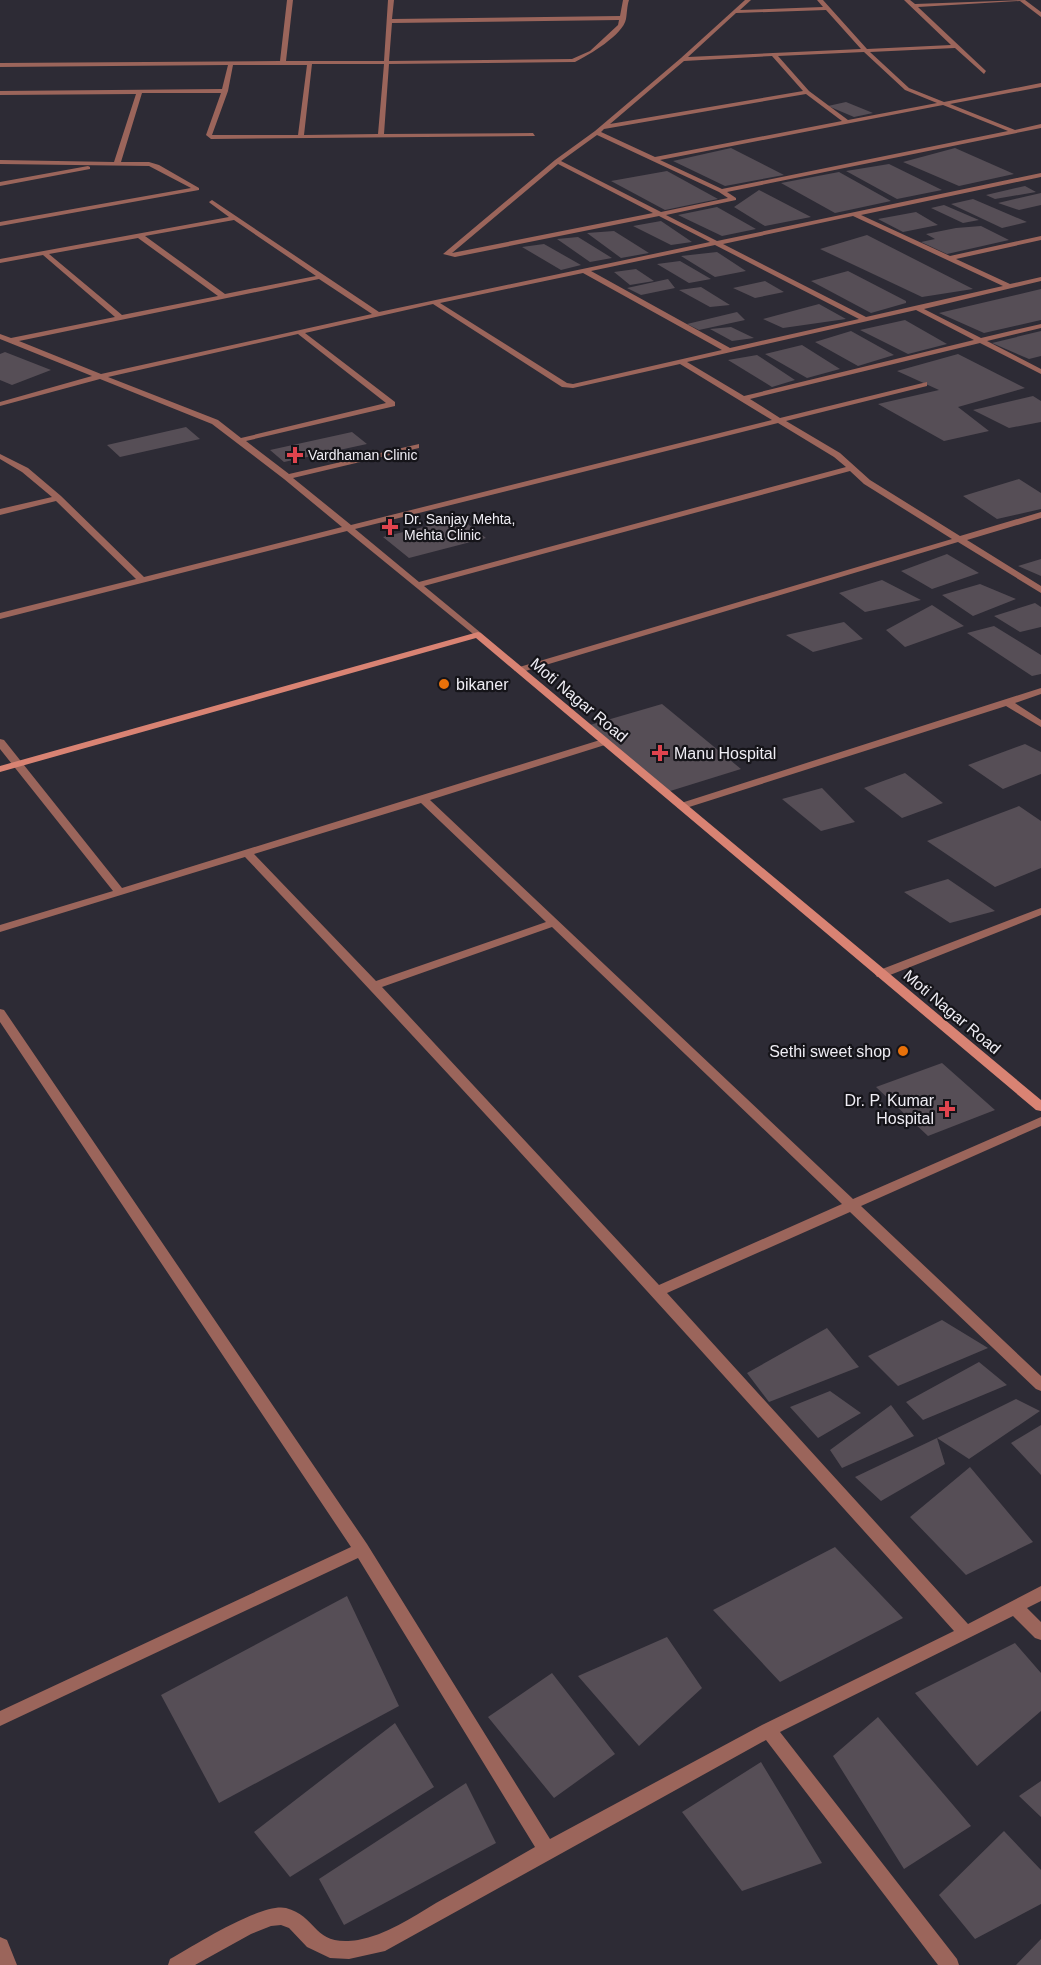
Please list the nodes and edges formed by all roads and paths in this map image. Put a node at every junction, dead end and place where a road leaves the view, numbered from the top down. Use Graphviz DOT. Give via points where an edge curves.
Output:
graph roads {
  1 [pos="290,0"];
  2 [pos="391,0"];
  3 [pos="626,0"];
  4 [pos="748,0"];
  5 [pos="820,0"];
  6 [pos="907,0"];
  7 [pos="1021,0"];
  8 [pos="913,6"];
  9 [pos="827,8"];
  10 [pos="734,12"];
  11 [pos="1041,15"];
  12 [pos="624,18"];
  13 [pos="390,21"];
  14 [pos="956,46"];
  15 [pos="865,50"];
  16 [pos="773,54"];
  17 [pos="683,59"];
  18 [pos="310,62"];
  19 [pos="387,62"];
  20 [pos="231,63"];
  21 [pos="283,63"];
  22 [pos="0,65"];
  23 [pos="984,72"];
  24 [pos="1041,85"];
  25 [pos="225,91"];
  26 [pos="807,92"];
  27 [pos="0,93"];
  28 [pos="139,93"];
  29 [pos="940,104"];
  30 [pos="846,122"];
  31 [pos="1041,126"];
  32 [pos="600,130"];
  33 [pos="1014,131"];
  34 [pos="533,135"];
  35 [pos="381,136"];
  36 [pos="301,137"];
  37 [pos="655,159"];
  38 [pos="557,161"];
  39 [pos="0,162"];
  40 [pos="117,163"];
  41 [pos="1041,175"];
  42 [pos="0,184"];
  43 [pos="721,191"];
  44 [pos="212,202"];
  45 [pos="662,214"];
  46 [pos="854,214"];
  47 [pos="236,218"];
  48 [pos="0,224"];
  49 [pos="139,235"];
  50 [pos="1041,238"];
  51 [pos="718,242"];
  52 [pos="44,253"];
  53 [pos="949,258"];
  54 [pos="0,261"];
  55 [pos="585,271"];
  56 [pos="319,277"];
  57 [pos="1041,279"];
  58 [pos="1009,286"];
  59 [pos="223,296"];
  60 [pos="434,302"];
  61 [pos="917,308"];
  62 [pos="377,314"];
  63 [pos="120,317"];
  64 [pos="866,320"];
  65 [pos="1041,326"];
  66 [pos="298,332"];
  67 [pos="0,336"];
  68 [pos="12,340"];
  69 [pos="980,341"];
  70 [pos="730,351"];
  71 [pos="683,363"];
  72 [pos="1041,372"];
  73 [pos="100,376"];
  74 [pos="924,384"];
  75 [pos="742,399"];
  76 [pos="0,404"];
  77 [pos="777,421"];
  78 [pos="241,440"];
  79 [pos="416,446"];
  80 [pos="0,456"];
  81 [pos="850,468"];
  82 [pos="287,477"];
  83 [pos="58,498"];
  84 [pos="0,512"];
  85 [pos="1041,515"];
  86 [pos="349,527"];
  87 [pos="958,541"];
  88 [pos="142,580"];
  89 [pos="418,585"];
  90 [pos="1041,590"];
  91 [pos="0,616"];
  92 [pos="478,635"];
  93 [pos="519,670"];
  94 [pos="1041,691"];
  95 [pos="1007,702"];
  96 [pos="1041,724"];
  97 [pos="0,742"];
  98 [pos="604,742"];
  99 [pos="19,763"];
  100 [pos="0,769"];
  101 [pos="423,799"];
  102 [pos="682,806"];
  103 [pos="247,854"];
  104 [pos="120,892"];
  105 [pos="1041,911"];
  106 [pos="553,923"];
  107 [pos="0,929"];
  108 [pos="881,974"];
  109 [pos="374,987"];
  110 [pos="0,1013"];
  111 [pos="1041,1107"];
  112 [pos="1041,1121"];
  113 [pos="851,1204"];
  114 [pos="657,1292"];
  115 [pos="1041,1385"];
  116 [pos="362,1549"];
  117 [pos="1041,1593"];
  118 [pos="1016,1608"];
  119 [pos="966,1633"];
  120 [pos="1041,1633"];
  121 [pos="0,1719"];
  122 [pos="768,1730"];
  123 [pos="547,1850"];
  124 [pos="0,1946"];
  125 [pos="8,1965"];
  126 [pos="177,1965"];
  127 [pos="950,1965"];
  1 -- 21 [label="street"];
  2 -- 13 [label="street"];
  3 -- 12 [label="street"];
  4 -- 10 [label="street"];
  5 -- 9 [label="street"];
  6 -- 8 [label="street"];
  7 -- 8 [label="street"];
  7 -- 11 [label="street"];
  8 -- 14 [label="street"];
  9 -- 10 [label="street"];
  9 -- 15 [label="street"];
  10 -- 17 [label="street"];
  12 -- 13 [label="street"];
  12 -- 19 [label="street" via="621,26 599,46 573,61"];
  13 -- 19 [label="street"];
  14 -- 15 [label="street"];
  14 -- 23 [label="street"];
  15 -- 16 [label="street"];
  15 -- 29 [label="street" via="907,89"];
  16 -- 17 [label="street"];
  16 -- 26 [label="street"];
  17 -- 32 [label="street"];
  18 -- 19 [label="street"];
  18 -- 21 [label="street"];
  18 -- 36 [label="street"];
  19 -- 35 [label="street"];
  20 -- 21 [label="street"];
  20 -- 22 [label="street"];
  20 -- 25 [label="street"];
  24 -- 29 [label="street"];
  25 -- 28 [label="street"];
  25 -- 36 [label="street" via="211,137"];
  26 -- 30 [label="street"];
  26 -- 32 [label="street"];
  27 -- 28 [label="street"];
  28 -- 40 [label="street"];
  29 -- 30 [label="street"];
  29 -- 33 [label="street"];
  30 -- 37 [label="street"];
  31 -- 33 [label="street"];
  32 -- 37 [label="street"];
  32 -- 38 [label="street"];
  33 -- 43 [label="street"];
  34 -- 35 [label="street"];
  35 -- 36 [label="street"];
  37 -- 43 [label="street"];
  38 -- 45 [label="street"];
  38 -- 45 [label="street" via="446,254"];
  39 -- 40 [label="street"];
  40 -- 42 [label="street"];
  40 -- 48 [label="street" via="157,166 197,189"];
  41 -- 46 [label="street"];
  43 -- 45 [label="street" via="734,199"];
  44 -- 47 [label="street"];
  45 -- 51 [label="street"];
  46 -- 51 [label="street"];
  46 -- 53 [label="street"];
  47 -- 49 [label="street"];
  47 -- 56 [label="street"];
  49 -- 52 [label="street"];
  49 -- 59 [label="street"];
  50 -- 53 [label="street"];
  51 -- 55 [label="street"];
  51 -- 64 [label="street"];
  52 -- 54 [label="street"];
  52 -- 63 [label="street"];
  53 -- 58 [label="street"];
  55 -- 60 [label="street"];
  55 -- 70 [label="street"];
  56 -- 59 [label="street"];
  56 -- 62 [label="street"];
  57 -- 58 [label="street"];
  58 -- 61 [label="street"];
  59 -- 63 [label="street"];
  60 -- 62 [label="street"];
  60 -- 71 [label="street" via="566,385 583,386"];
  61 -- 64 [label="street"];
  61 -- 69 [label="street"];
  62 -- 66 [label="street"];
  63 -- 68 [label="street"];
  64 -- 70 [label="street"];
  65 -- 69 [label="street"];
  66 -- 73 [label="street"];
  66 -- 78 [label="street" via="392,404"];
  67 -- 68 [label="street"];
  68 -- 73 [label="street"];
  69 -- 72 [label="street"];
  69 -- 75 [label="street"];
  70 -- 71 [label="street"];
  71 -- 75 [label="street"];
  73 -- 76 [label="street"];
  73 -- 78 [label="street" via="199,413"];
  74 -- 77 [label="street"];
  75 -- 77 [label="street"];
  77 -- 81 [label="street" via="837,455"];
  77 -- 86 [label="street"];
  78 -- 82 [label="street"];
  79 -- 82 [label="street"];
  80 -- 83 [label="street"];
  81 -- 87 [label="street"];
  81 -- 89 [label="street"];
  82 -- 86 [label="street"];
  83 -- 84 [label="street"];
  83 -- 88 [label="street"];
  85 -- 87 [label="street"];
  86 -- 88 [label="street"];
  86 -- 89 [label="street"];
  87 -- 90 [label="street"];
  87 -- 93 [label="street"];
  88 -- 91 [label="street"];
  89 -- 92 [label="street"];
  92 -- 93 [label="street, Moti Nagar Road"];
  92 -- 99 [label="street"];
  93 -- 98 [label="street, Moti Nagar Road"];
  94 -- 95 [label="street"];
  95 -- 96 [label="street"];
  95 -- 102 [label="street"];
  97 -- 99 [label="street"];
  98 -- 101 [label="street"];
  98 -- 102 [label="street, Moti Nagar Road"];
  99 -- 100 [label="street"];
  99 -- 104 [label="street"];
  101 -- 103 [label="street"];
  101 -- 106 [label="street"];
  102 -- 108 [label="street, Moti Nagar Road"];
  103 -- 104 [label="street"];
  103 -- 109 [label="street"];
  104 -- 107 [label="street"];
  105 -- 108 [label="street"];
  106 -- 109 [label="street"];
  106 -- 113 [label="street"];
  108 -- 111 [label="street, Moti Nagar Road"];
  109 -- 114 [label="street"];
  110 -- 116 [label="street"];
  112 -- 113 [label="street"];
  113 -- 114 [label="street"];
  113 -- 115 [label="street"];
  114 -- 119 [label="street"];
  116 -- 121 [label="street"];
  116 -- 123 [label="street"];
  117 -- 118 [label="street"];
  118 -- 119 [label="street"];
  118 -- 120 [label="street"];
  119 -- 122 [label="street"];
  122 -- 123 [label="street"];
  122 -- 127 [label="street"];
  123 -- 126 [label="street" via="385,1942 332,1950 315,1942 294,1921 281,1916 254,1925"];
  124 -- 125 [label="street"];
}
